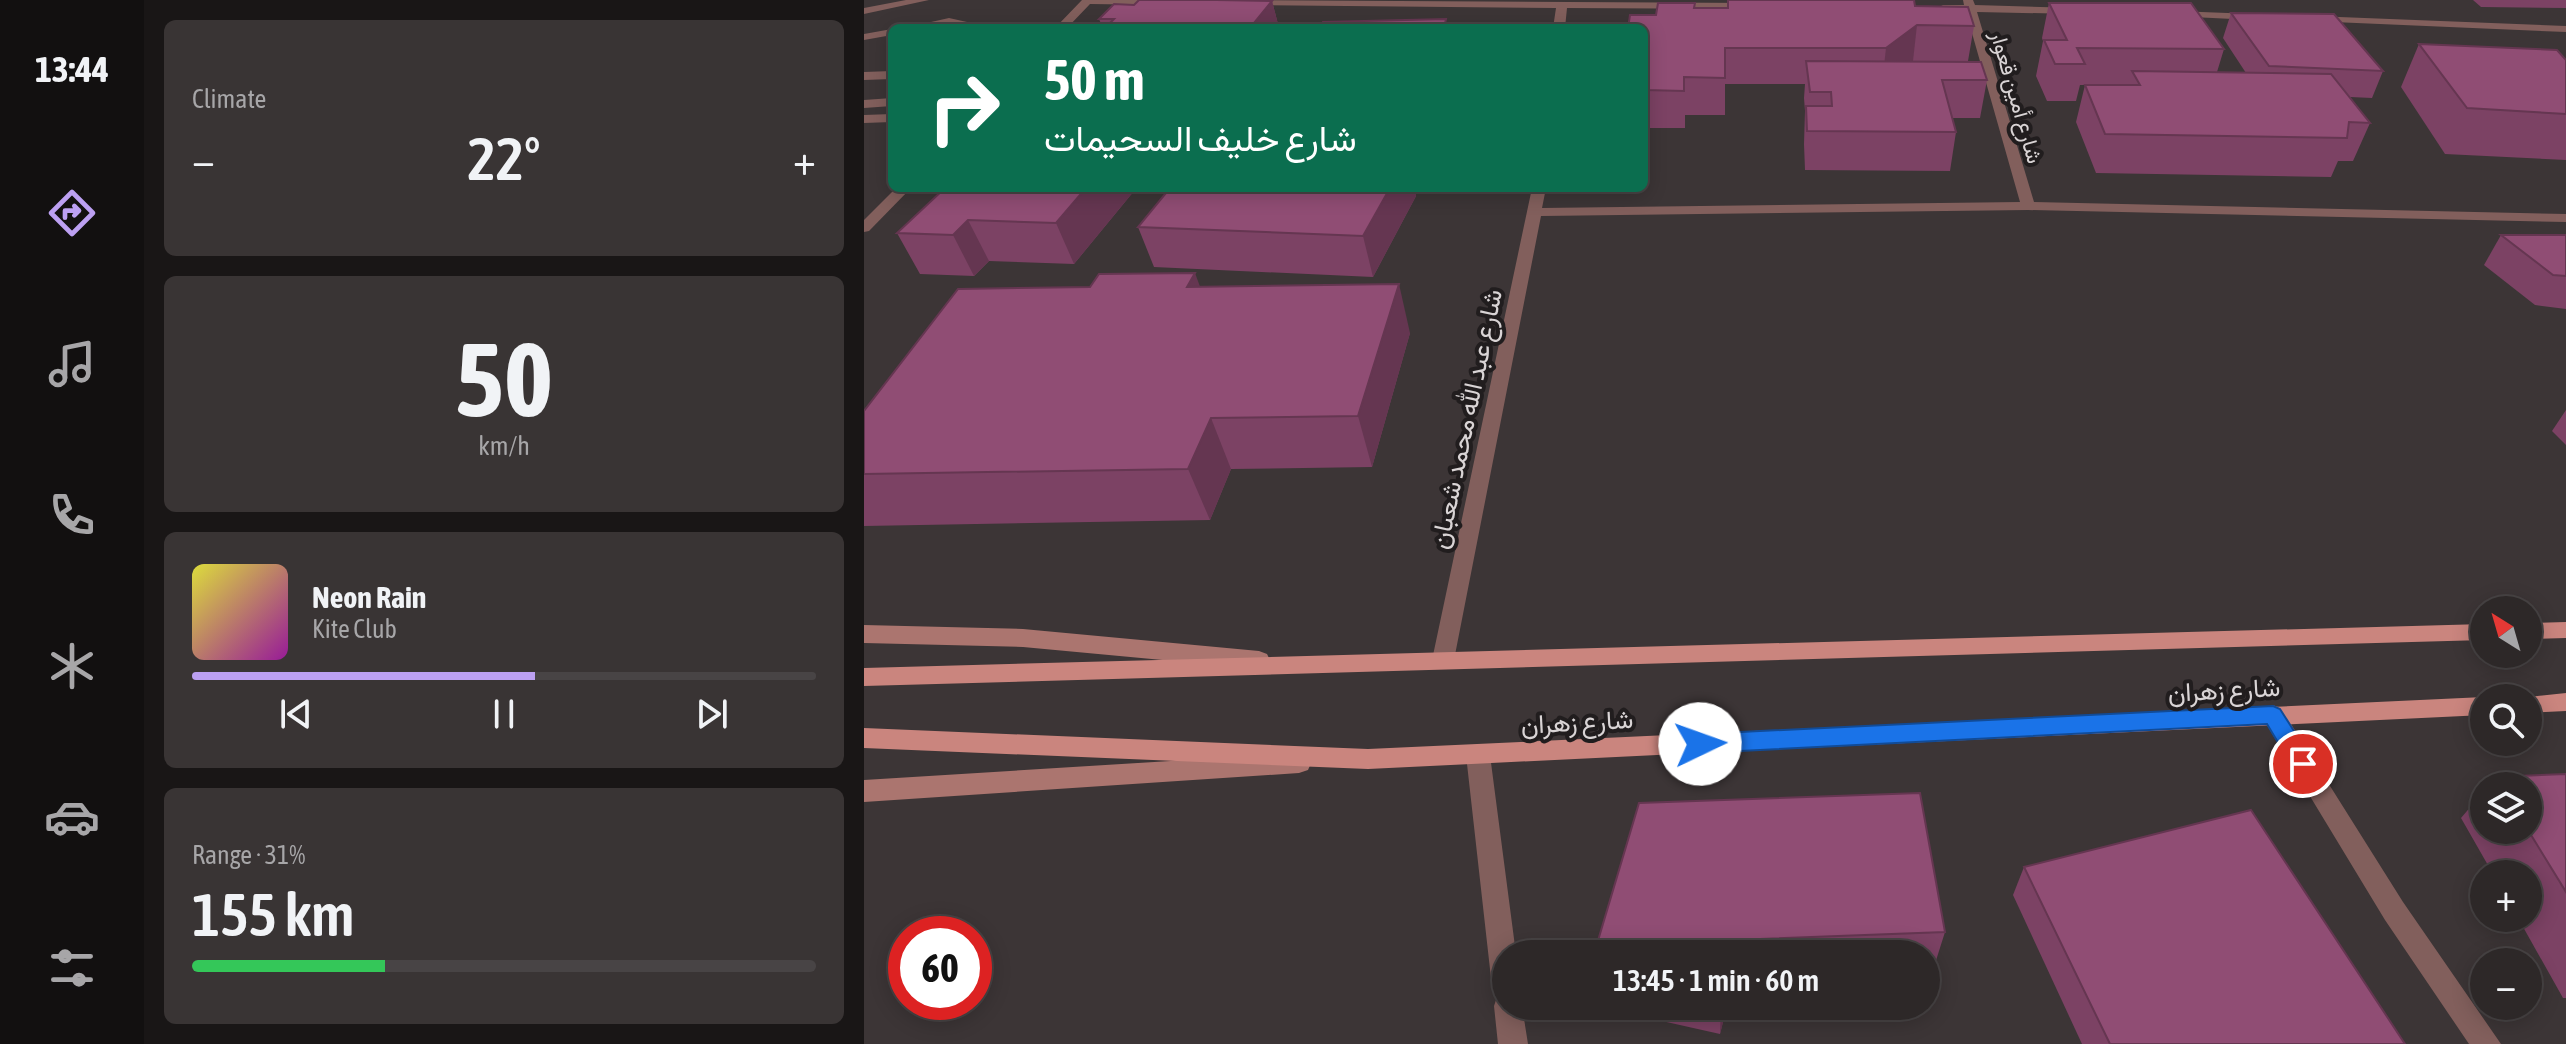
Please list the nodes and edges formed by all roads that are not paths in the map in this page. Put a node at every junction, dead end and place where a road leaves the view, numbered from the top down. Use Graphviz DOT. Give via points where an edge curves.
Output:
graph roads {
  1 [pos="924,0"];
  2 [pos="1087,1"];
  3 [pos="1182,2"];
  4 [pos="1229,2"];
  5 [pos="1562,4"];
  6 [pos="1969,4"];
  7 [pos="1766,6"];
  8 [pos="1923,8"];
  9 [pos="864,11"];
  10 [pos="2094,12"];
  11 [pos="2156,14"];
  12 [pos="2265,17"];
  13 [pos="2296,18"];
  14 [pos="931,24"];
  15 [pos="965,24"];
  16 [pos="1065,24"];
  17 [pos="1560,24"];
  18 [pos="2566,29"];
  19 [pos="888,33"];
  20 [pos="864,37"];
  21 [pos="888,75"];
  22 [pos="864,76"];
  23 [pos="888,102"];
  24 [pos="864,104"];
  25 [pos="888,118"];
  26 [pos="864,119"];
  27 [pos="900,192"];
  28 [pos="1538,192"];
  29 [pos="2028,206"];
  30 [pos="1536,212"];
  31 [pos="2566,218"];
  32 [pos="864,228"];
  33 [pos="2566,630"];
  34 [pos="2542,631"];
  35 [pos="2470,632"];
  36 [pos="864,634"];
  37 [pos="1443,660"];
  38 [pos="1295,664"];
  39 [pos="864,677"];
  40 [pos="2566,702"];
  41 [pos="2542,703"];
  42 [pos="2470,707"];
  43 [pos="2273,715"];
  44 [pos="864,738"];
  45 [pos="1478,755"];
  46 [pos="1368,759"];
  47 [pos="864,791"];
  48 [pos="1500,940"];
  49 [pos="1510,1020"];
  50 [pos="1513,1044"];
  51 [pos="2486,1044"];
  1 -- 9 [label="street"];
  2 -- 3 [label="street"];
  2 -- 16 [label="street"];
  4 -- 5 [label="street"];
  5 -- 7 [label="street"];
  5 -- 17 [label="street"];
  6 -- 8 [label="street"];
  6 -- 10 [label="street"];
  6 -- 29 [label="street, شارع أمين قعوار"];
  11 -- 12 [label="street"];
  13 -- 18 [label="street"];
  14 -- 15 [label="street"];
  19 -- 20 [label="street"];
  21 -- 22 [label="street"];
  23 -- 24 [label="street"];
  25 -- 26 [label="street"];
  27 -- 32 [label="street"];
  28 -- 30 [label="street, شارع عبد الله محمد شعبان"];
  29 -- 30 [label="street"];
  29 -- 31 [label="street"];
  30 -- 37 [label="street, شارع عبد الله محمد شعبان"];
  33 -- 34 [label="main road"];
  35 -- 37 [label="main road, شارع زهران"];
  36 -- 38 [label="main road" via="1023,638"];
  37 -- 38 [label="main road, شارع زهران"];
  38 -- 39 [label="main road, شارع زهران"];
  40 -- 41 [label="main road"];
  42 -- 43 [label="main road, شارع زهران"];
  43 -- 45 [label="main road, شارع زهران"];
  43 -- 51 [label="street" via="2394,911"];
  44 -- 46 [label="main road, شارع زهران"];
  45 -- 46 [label="main road, شارع زهران"];
  45 -- 48 [label="street"];
  46 -- 47 [label="main road"];
  49 -- 50 [label="street"];
}
